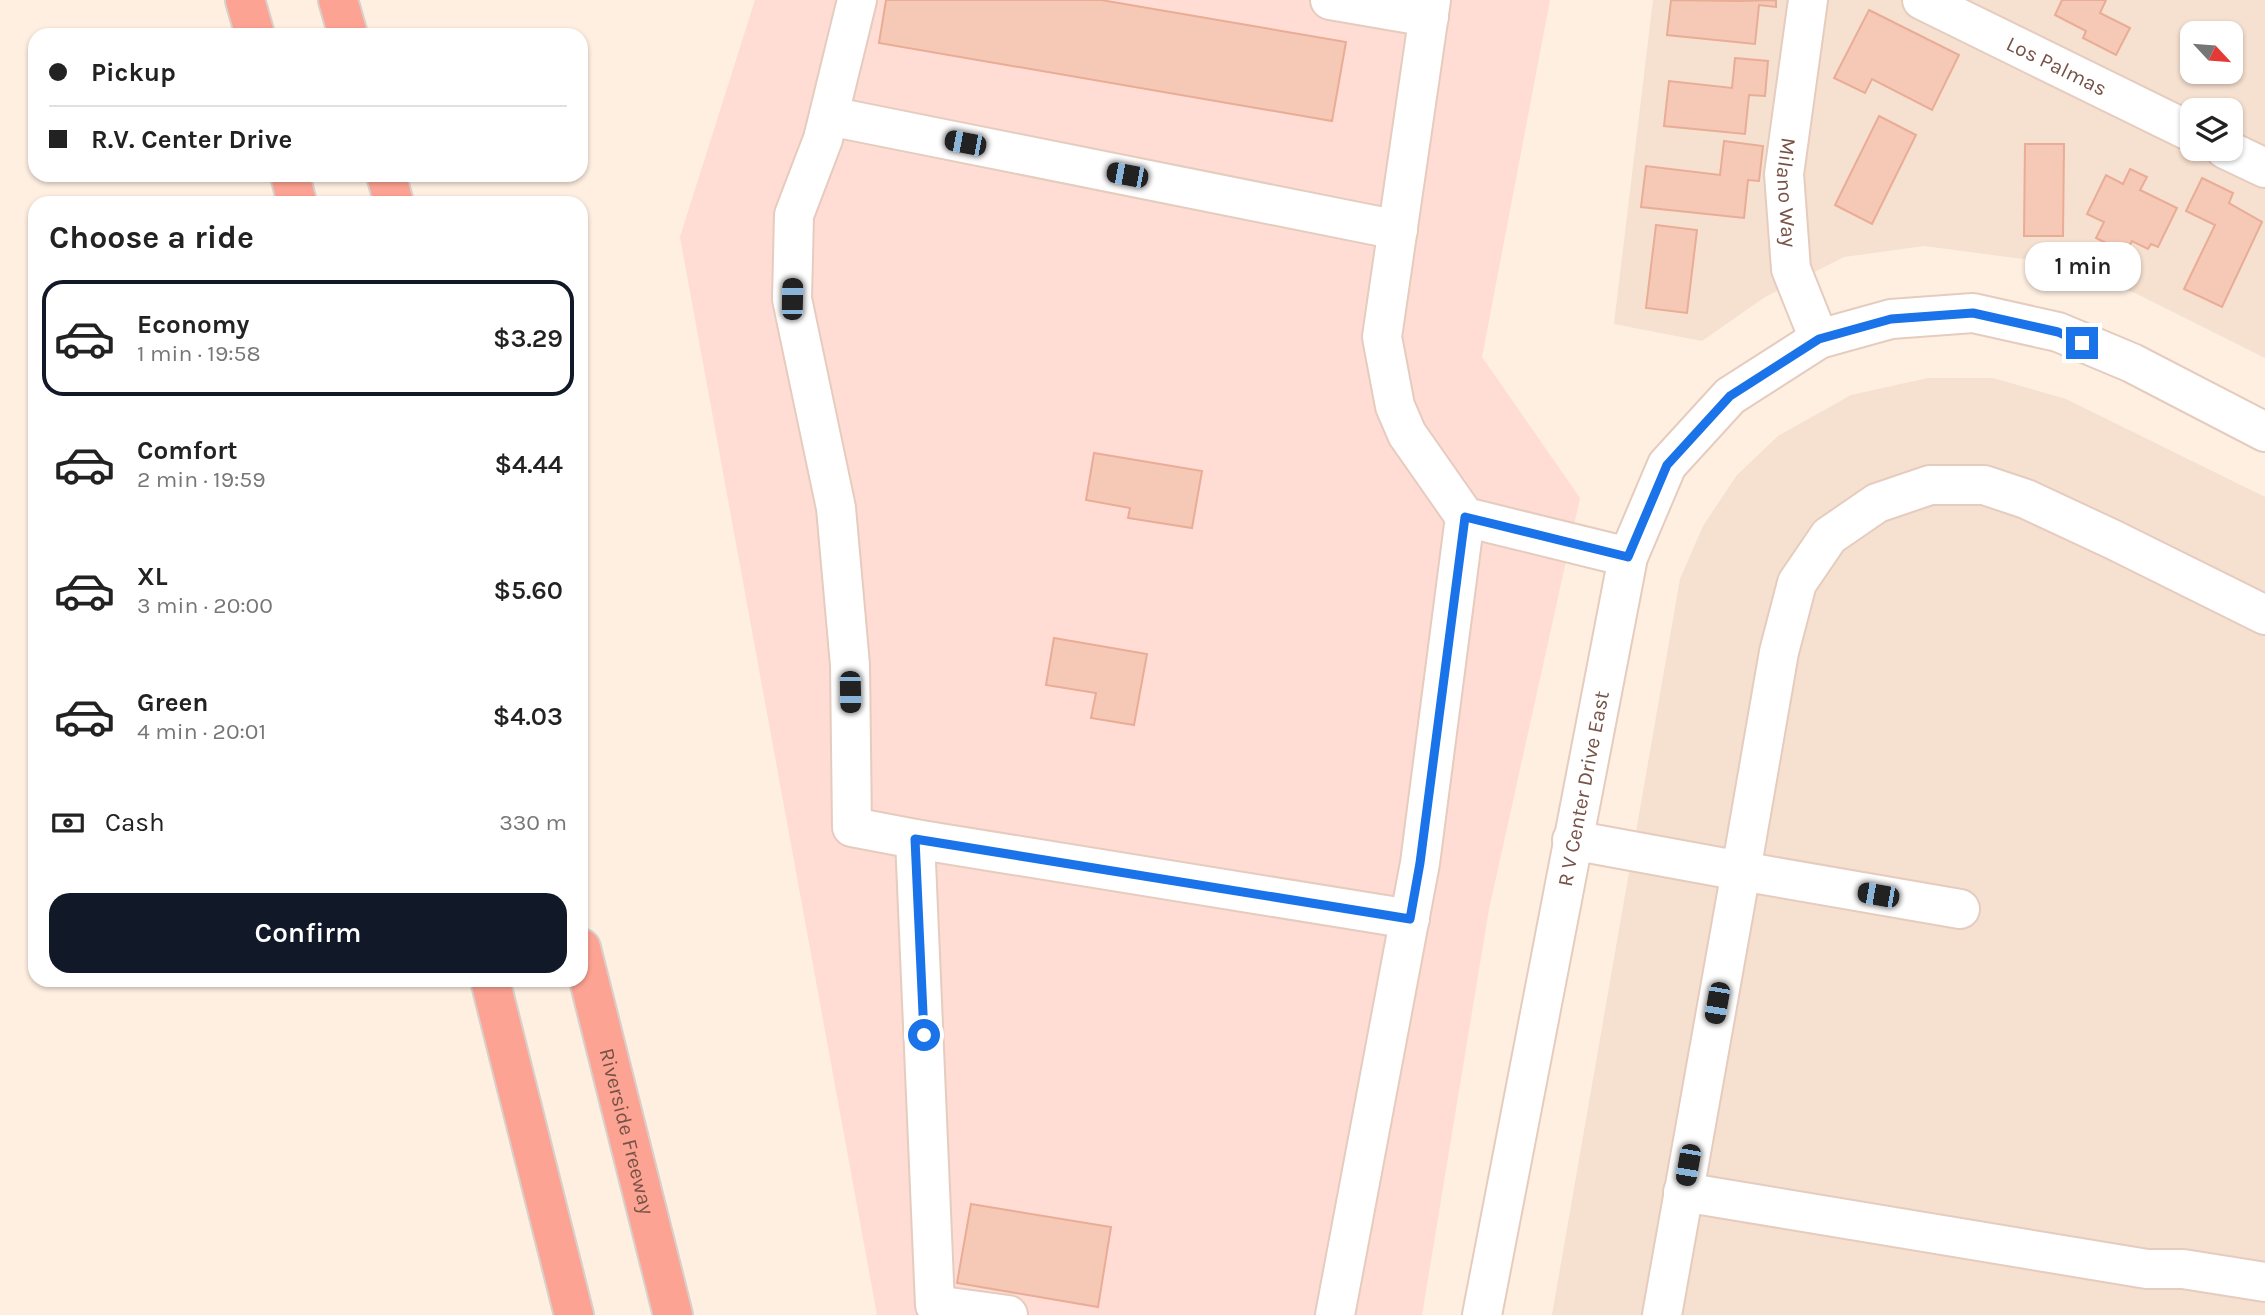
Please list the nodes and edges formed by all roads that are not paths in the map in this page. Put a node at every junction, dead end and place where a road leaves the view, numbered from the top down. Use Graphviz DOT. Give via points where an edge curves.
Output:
graph roads {
  1 [pos="245,0"];
  2 [pos="338,0"];
  3 [pos="858,0"];
  4 [pos="1331,0"];
  5 [pos="1808,0"];
  6 [pos="1922,0"];
  7 [pos="1430,8"];
  8 [pos="253,28"];
  9 [pos="346,28"];
  10 [pos="830,116"];
  11 [pos="2180,127"];
  12 [pos="2243,158"];
  13 [pos="2265,168"];
  14 [pos="1398,230"];
  15 [pos="1819,339"];
  16 [pos="2265,432"];
  17 [pos="1465,517"];
  18 [pos="1628,557"];
  19 [pos="2265,615"];
  20 [pos="915,839"];
  21 [pos="1572,840"];
  22 [pos="1741,871"];
  23 [pos="1961,909"];
  24 [pos="1410,919"];
  25 [pos="588,976"];
  26 [pos="492,987"];
  27 [pos="1683,1192"];
  28 [pos="2265,1282"];
  29 [pos="574,1315"];
  30 [pos="673,1315"];
  31 [pos="1008,1315"];
  32 [pos="1335,1315"];
  33 [pos="1482,1315"];
  34 [pos="1662,1315"];
  1 -- 8 [label="highway"];
  2 -- 9 [label="highway"];
  3 -- 10 [label="street"];
  4 -- 7 [label="street"];
  5 -- 15 [label="street, Milano Way" via="1784,174 1791,269"];
  6 -- 11 [label="street, Los Palmas"];
  7 -- 14 [label="street"];
  10 -- 14 [label="street"];
  10 -- 20 [label="street" via="794,215 792,299 836,508 850,664 852,827"];
  12 -- 13 [label="street"];
  14 -- 17 [label="street" via="1382,337 1395,406 1407,434"];
  15 -- 16 [label="street, R V Center Drive East" via="1891,319 1973,313 2058,332 2132,363"];
  15 -- 18 [label="street, R V Center Drive East" via="1730,396 1667,465"];
  17 -- 18 [label="street"];
  17 -- 24 [label="street"];
  18 -- 21 [label="street, R V Center Drive East"];
  19 -- 22 [label="street" via="2026,499 1984,485 1930,485 1877,503 1829,536 1797,583 1779,652"];
  20 -- 24 [label="street"];
  20 -- 31 [label="street" via="935,1305"];
  21 -- 22 [label="street"];
  21 -- 33 [label="street, R V Center Drive East"];
  22 -- 23 [label="street"];
  22 -- 27 [label="street"];
  24 -- 32 [label="street"];
  25 -- 30 [label="highway, Riverside Freeway"];
  26 -- 29 [label="highway"];
  27 -- 28 [label="street" via="2147,1269 2183,1269"];
  27 -- 34 [label="street"];
}
